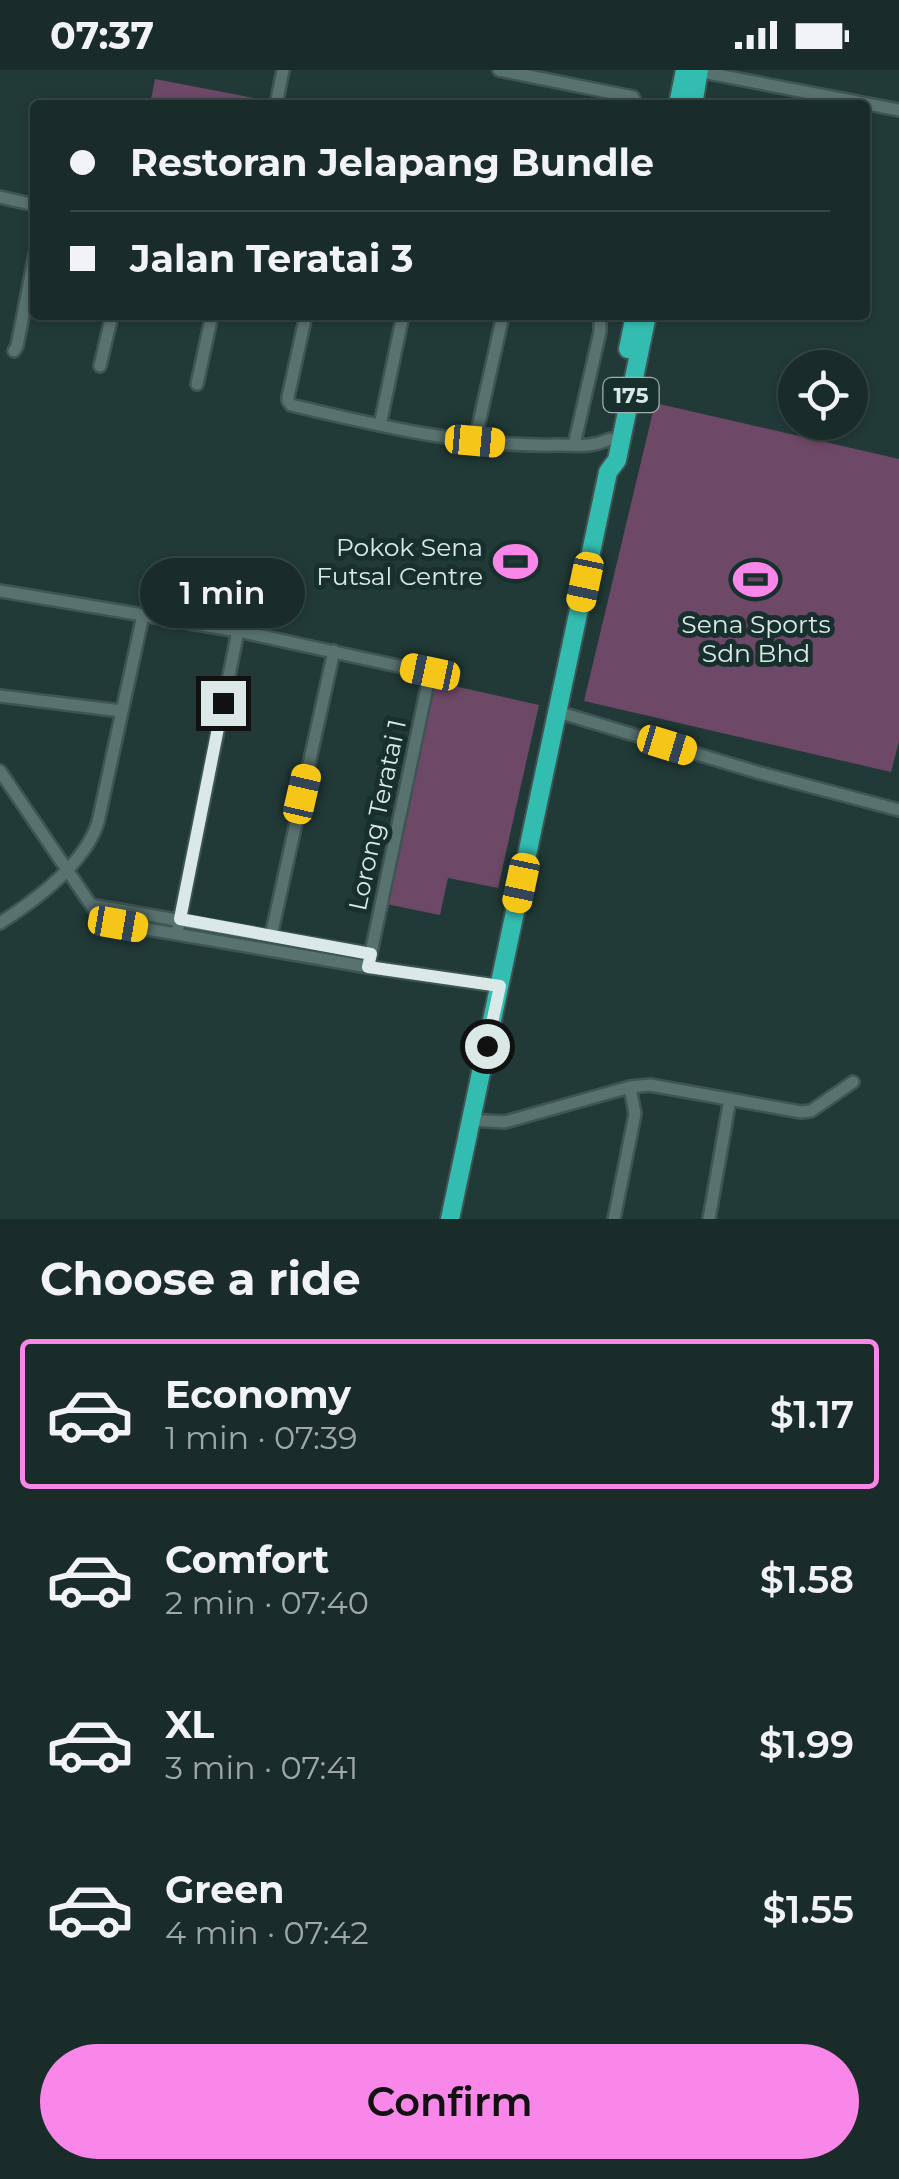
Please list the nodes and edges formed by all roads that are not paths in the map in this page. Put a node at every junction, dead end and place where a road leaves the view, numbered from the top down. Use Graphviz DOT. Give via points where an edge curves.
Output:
graph roads {
  1 [pos="284,70"];
  2 [pos="499,70"];
  3 [pos="694,71"];
  4 [pos="730,74"];
  5 [pos="277,100"];
  6 [pos="634,100"];
  7 [pos="680,100"];
  8 [pos="693,100"];
  9 [pos="852,100"];
  10 [pos="870,104"];
  11 [pos="899,110"];
  12 [pos="0,197"];
  13 [pos="30,203"];
  14 [pos="30,280"];
  15 [pos="111,320"];
  16 [pos="211,320"];
  17 [pos="305,320"];
  18 [pos="402,320"];
  19 [pos="502,320"];
  20 [pos="634,320"];
  21 [pos="646,320"];
  22 [pos="600,324"];
  23 [pos="14,351"];
  24 [pos="100,366"];
  25 [pos="197,384"];
  26 [pos="380,425"];
  27 [pos="475,441"];
  28 [pos="574,445"];
  29 [pos="605,453"];
  30 [pos="0,591"];
  31 [pos="144,615"];
  32 [pos="238,631"];
  33 [pos="334,651"];
  34 [pos="0,696"];
  35 [pos="121,711"];
  36 [pos="558,712"];
  37 [pos="0,771"];
  38 [pos="6,794"];
  39 [pos="899,810"];
  40 [pos="67,870"];
  41 [pos="91,905"];
  42 [pos="180,919"];
  43 [pos="0,923"];
  44 [pos="176,934"];
  45 [pos="271,936"];
  46 [pos="370,960"];
  47 [pos="500,986"];
  48 [pos="853,1082"];
  49 [pos="630,1086"];
  50 [pos="730,1100"];
  51 [pos="471,1120"];
  52 [pos="450,1219"];
  53 [pos="614,1219"];
  54 [pos="709,1219"];
  1 -- 5 [label="street"];
  2 -- 6 [label="street"];
  3 -- 4 [label="street"];
  3 -- 7 [label="highway"];
  3 -- 8 [label="highway"];
  4 -- 9 [label="street"];
  10 -- 11 [label="street"];
  12 -- 13 [label="street"];
  14 -- 23 [label="street"];
  15 -- 24 [label="street"];
  16 -- 25 [label="street"];
  17 -- 26 [label="street" via="289,404"];
  18 -- 26 [label="street"];
  19 -- 27 [label="street"];
  20 -- 29 [label="highway, 175"];
  21 -- 29 [label="highway, 175" via="617,460"];
  22 -- 28 [label="street"];
  26 -- 27 [label="street"];
  27 -- 28 [label="street"];
  28 -- 29 [label="street"];
  29 -- 36 [label="highway, 175"];
  30 -- 31 [label="street"];
  31 -- 32 [label="street"];
  31 -- 35 [label="street"];
  32 -- 33 [label="street"];
  32 -- 42 [label="street"];
  33 -- 45 [label="street"];
  33 -- 46 [label="street, Lorong Teratai 1" via="430,672"];
  34 -- 35 [label="street"];
  35 -- 40 [label="street" via="95,832"];
  36 -- 39 [label="street"];
  36 -- 47 [label="highway, 175"];
  37 -- 38 [label="street"];
  38 -- 40 [label="street"];
  40 -- 41 [label="street"];
  40 -- 43 [label="street"];
  41 -- 42 [label="street"];
  41 -- 44 [label="street" via="118,924"];
  42 -- 44 [label="street"];
  42 -- 45 [label="street"];
  44 -- 46 [label="street"];
  45 -- 46 [label="street"];
  46 -- 47 [label="street"];
  47 -- 51 [label="highway, 175"];
  48 -- 50 [label="street" via="811,1111"];
  49 -- 50 [label="street"];
  49 -- 51 [label="street" via="505,1122"];
  49 -- 53 [label="street" via="636,1114"];
  50 -- 54 [label="street"];
  51 -- 52 [label="highway, 175"];
}
